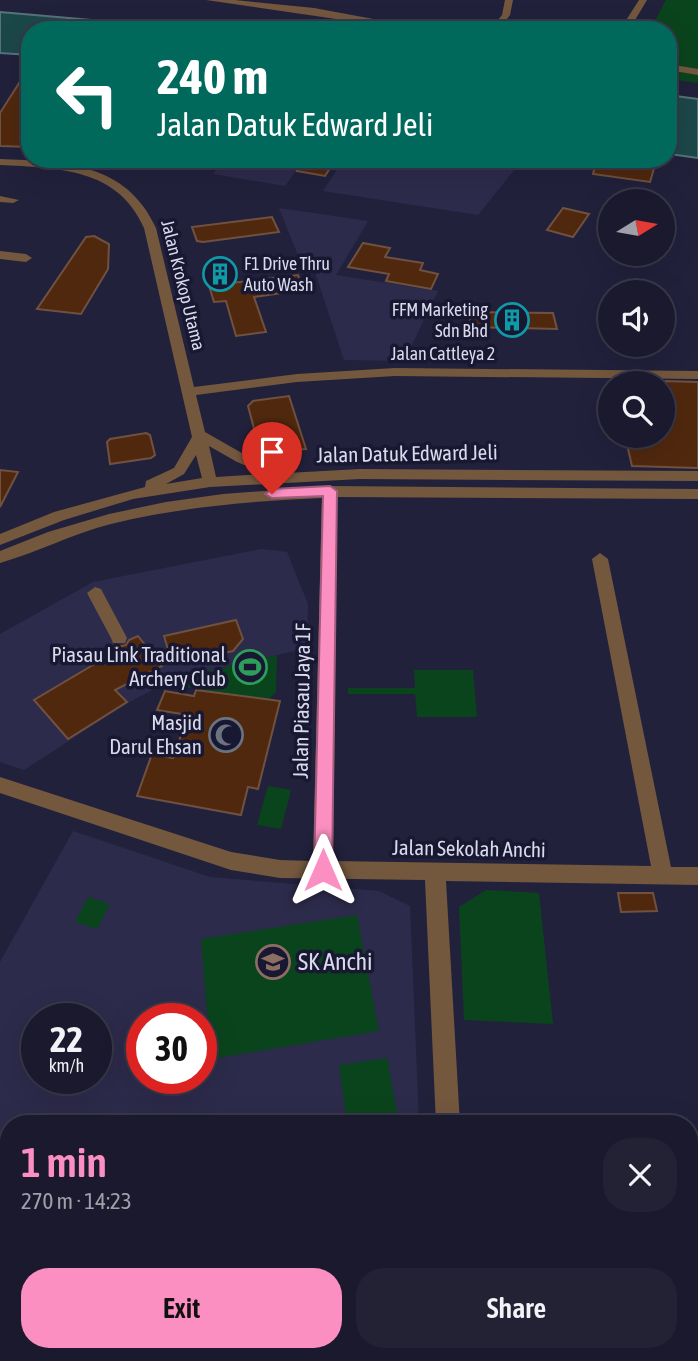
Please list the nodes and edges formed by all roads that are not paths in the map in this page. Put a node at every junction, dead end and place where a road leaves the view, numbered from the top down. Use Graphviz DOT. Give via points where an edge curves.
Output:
graph roads {
  1 [pos="210,0"];
  2 [pos="509,0"];
  3 [pos="630,0"];
  4 [pos="642,1"];
  5 [pos="274,3"];
  6 [pos="287,4"];
  7 [pos="380,21"];
  8 [pos="501,21"];
  9 [pos="629,21"];
  10 [pos="677,68"];
  11 [pos="698,72"];
  12 [pos="0,162"];
  13 [pos="21,164"];
  14 [pos="66,168"];
  15 [pos="0,199"];
  16 [pos="13,200"];
  17 [pos="0,255"];
  18 [pos="26,258"];
  19 [pos="698,375"];
  20 [pos="190,392"];
  21 [pos="201,435"];
  22 [pos="287,476"];
  23 [pos="698,476"];
  24 [pos="210,482"];
  25 [pos="330,491"];
  26 [pos="132,494"];
  27 [pos="698,494"];
  28 [pos="249,496"];
  29 [pos="188,504"];
  30 [pos="0,540"];
  31 [pos="0,557"];
  32 [pos="600,559"];
  33 [pos="95,593"];
  34 [pos="119,638"];
  35 [pos="2,790"];
  36 [pos="323,870"];
  37 [pos="435,872"];
  38 [pos="663,875"];
  39 [pos="698,876"];
  40 [pos="448,1115"];
  1 -- 5 [label="street"];
  2 -- 8 [label="street"];
  3 -- 4 [label="street"];
  4 -- 9 [label="street"];
  5 -- 6 [label="street"];
  6 -- 7 [label="street"];
  10 -- 11 [label="street"];
  12 -- 13 [label="street, Jalan Krokop Utama"];
  14 -- 20 [label="street, Jalan Krokop Utama" via="115,185 141,205"];
  15 -- 16 [label="street"];
  17 -- 18 [label="street"];
  19 -- 20 [label="street, Jalan Cattleya 2" via="395,372"];
  20 -- 21 [label="street, Jalan Krokop Utama"];
  21 -- 22 [label="street" via="251,463"];
  21 -- 24 [label="street, Jalan Krokop Utama"];
  21 -- 26 [label="street" via="179,471"];
  22 -- 23 [label="street, Jalan Datuk Edward Jeli"];
  22 -- 24 [label="street, Jalan Datuk Edward Jeli"];
  24 -- 26 [label="street, Jalan Datuk Edward Jeli"];
  24 -- 28 [label="street"];
  24 -- 29 [label="street"];
  25 -- 27 [label="street, Jalan Datuk Edward Jeli"];
  25 -- 28 [label="street, Jalan Datuk Edward Jeli"];
  25 -- 36 [label="street, Jalan Piasau Jaya 1F"];
  26 -- 30 [label="street, Jalan Datuk Edward Jeli"];
  28 -- 29 [label="street, Jalan Datuk Edward Jeli"];
  29 -- 31 [label="street, Jalan Datuk Edward Jeli" via="81,527"];
  32 -- 38 [label="street"];
  33 -- 34 [label="street"];
  35 -- 36 [label="street, Jalan Sekolah Anchi" via="231,861"];
  36 -- 37 [label="street, Jalan Sekolah Anchi"];
  37 -- 38 [label="street, Jalan Sekolah Anchi"];
  37 -- 40 [label="street"];
  38 -- 39 [label="street, Jalan Sekolah Anchi"];
}
